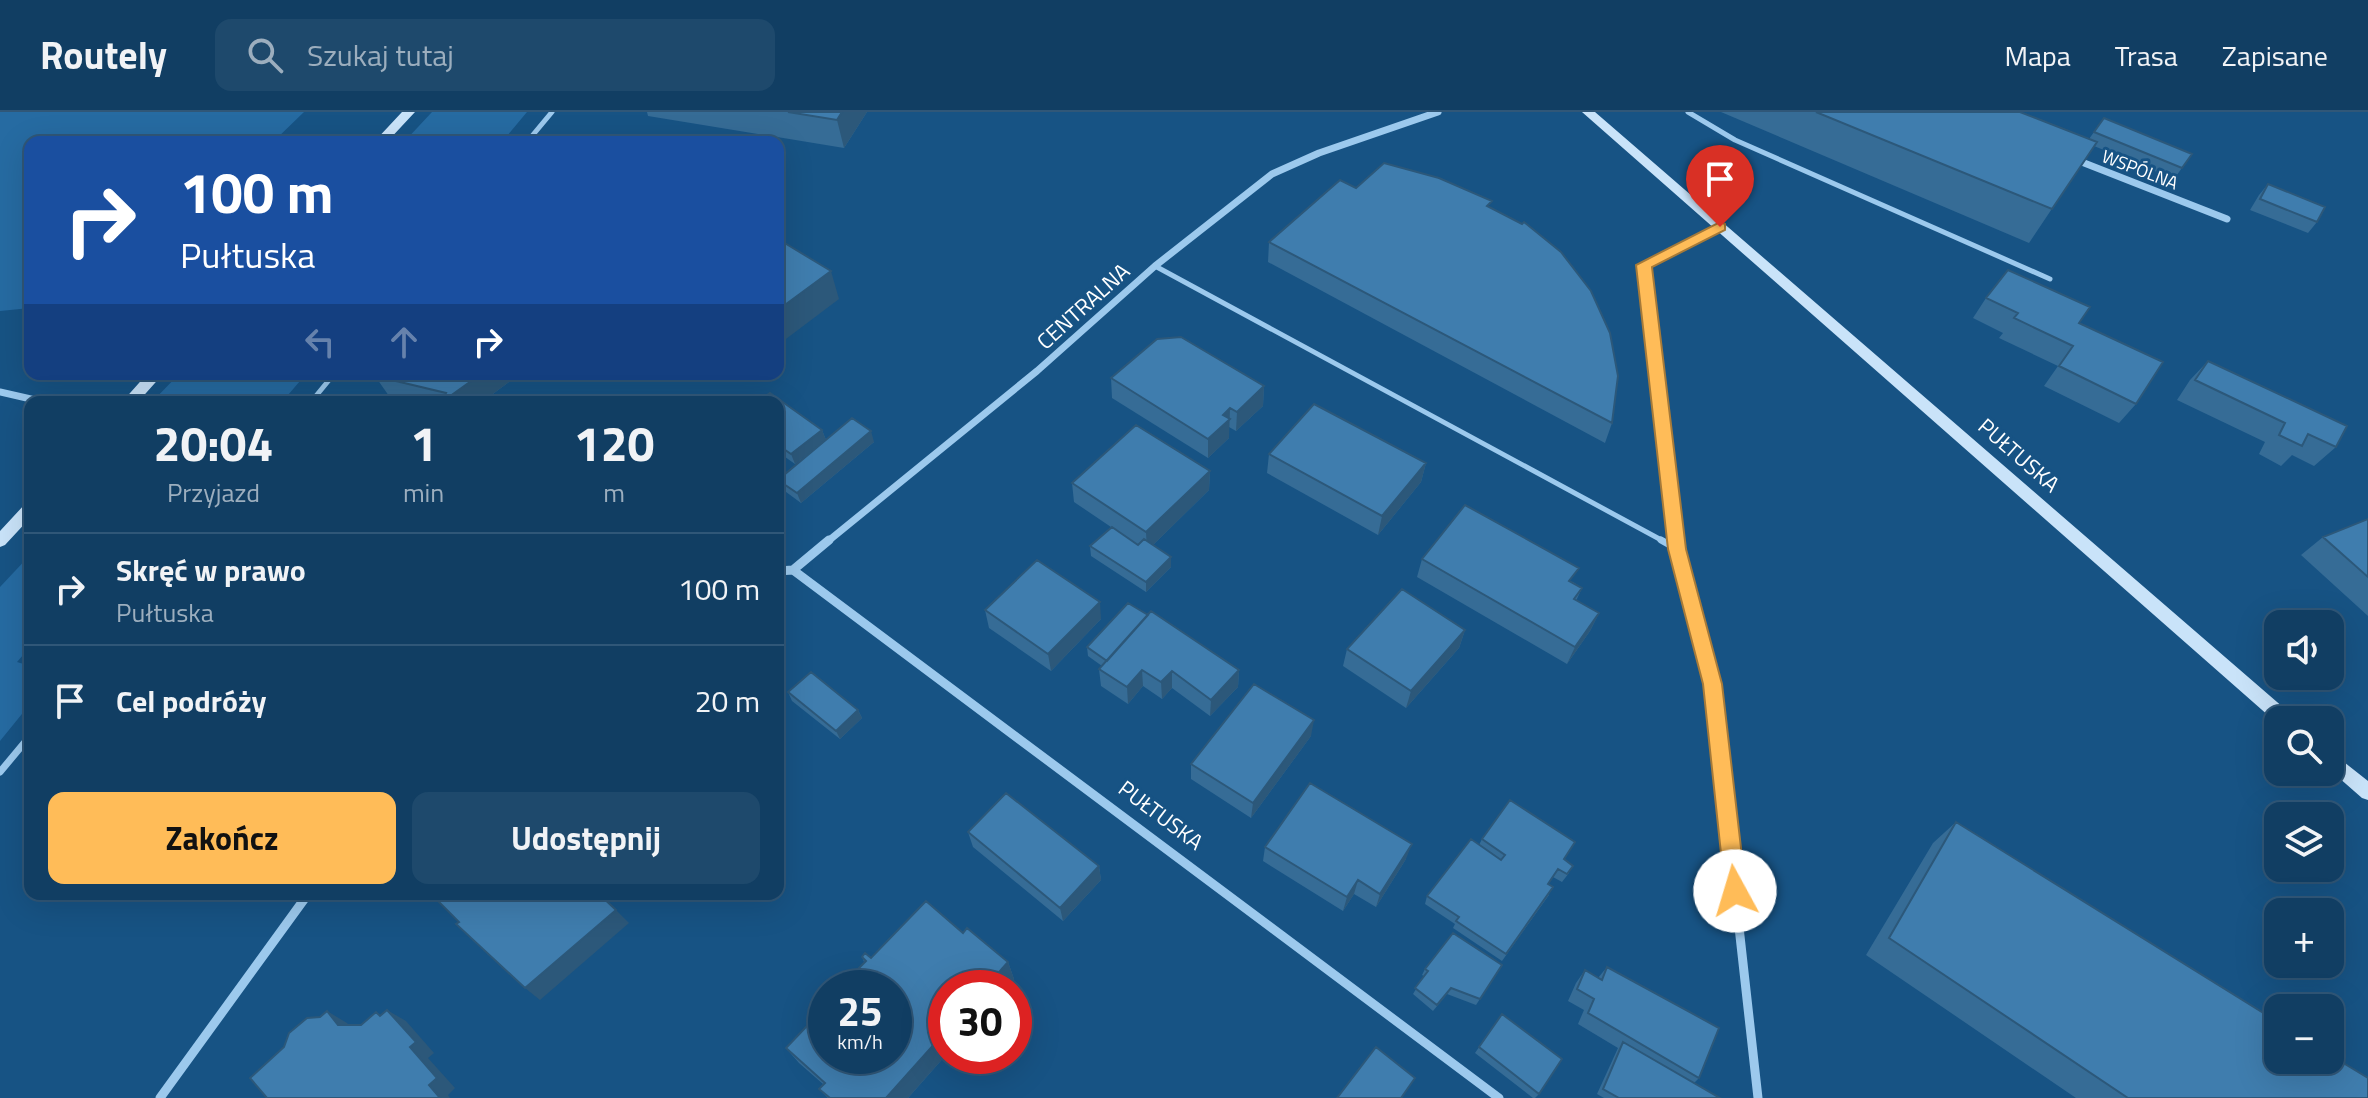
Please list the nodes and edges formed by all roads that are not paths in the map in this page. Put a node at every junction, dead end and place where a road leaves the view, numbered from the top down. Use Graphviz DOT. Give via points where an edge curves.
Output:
graph roads {
  1 [pos="409,112"];
  2 [pos="552,112"];
  3 [pos="1438,112"];
  4 [pos="1588,112"];
  5 [pos="1688,112"];
  6 [pos="386,136"];
  7 [pos="532,136"];
  8 [pos="2069,157"];
  9 [pos="2227,219"];
  10 [pos="1720,227"];
  11 [pos="1155,266"];
  12 [pos="2050,279"];
  13 [pos="150,380"];
  14 [pos="329,380"];
  15 [pos="0,392"];
  16 [pos="135,396"];
  17 [pos="316,396"];
  18 [pos="24,397"];
  19 [pos="24,515"];
  20 [pos="0,541"];
  21 [pos="1677,549"];
  22 [pos="793,570"];
  23 [pos="784,571"];
  24 [pos="2270,706"];
  25 [pos="24,743"];
  26 [pos="2344,771"];
  27 [pos="0,772"];
  28 [pos="2368,792"];
  29 [pos="304,900"];
  30 [pos="160,1098"];
  31 [pos="1499,1098"];
  32 [pos="1758,1098"];
  1 -- 6 [label="street"];
  2 -- 7 [label="lane"];
  3 -- 11 [label="street, CENTRALNA" via="1272,174"];
  4 -- 10 [label="street, PUŁTUSKA"];
  5 -- 12 [label="lane" via="1735,140"];
  8 -- 9 [label="street, WSPÓLNA"];
  10 -- 21 [label="street" via="1644,265"];
  10 -- 24 [label="street, PUŁTUSKA"];
  11 -- 21 [label="lane"];
  11 -- 22 [label="street, CENTRALNA" via="1037,371"];
  13 -- 16 [label="street"];
  14 -- 17 [label="lane"];
  15 -- 18 [label="street"];
  19 -- 20 [label="street"];
  21 -- 32 [label="street" via="1712,684"];
  22 -- 23 [label="street"];
  22 -- 31 [label="street, PUŁTUSKA"];
  25 -- 27 [label="lane"];
  26 -- 28 [label="street"];
  29 -- 30 [label="street"];
}
